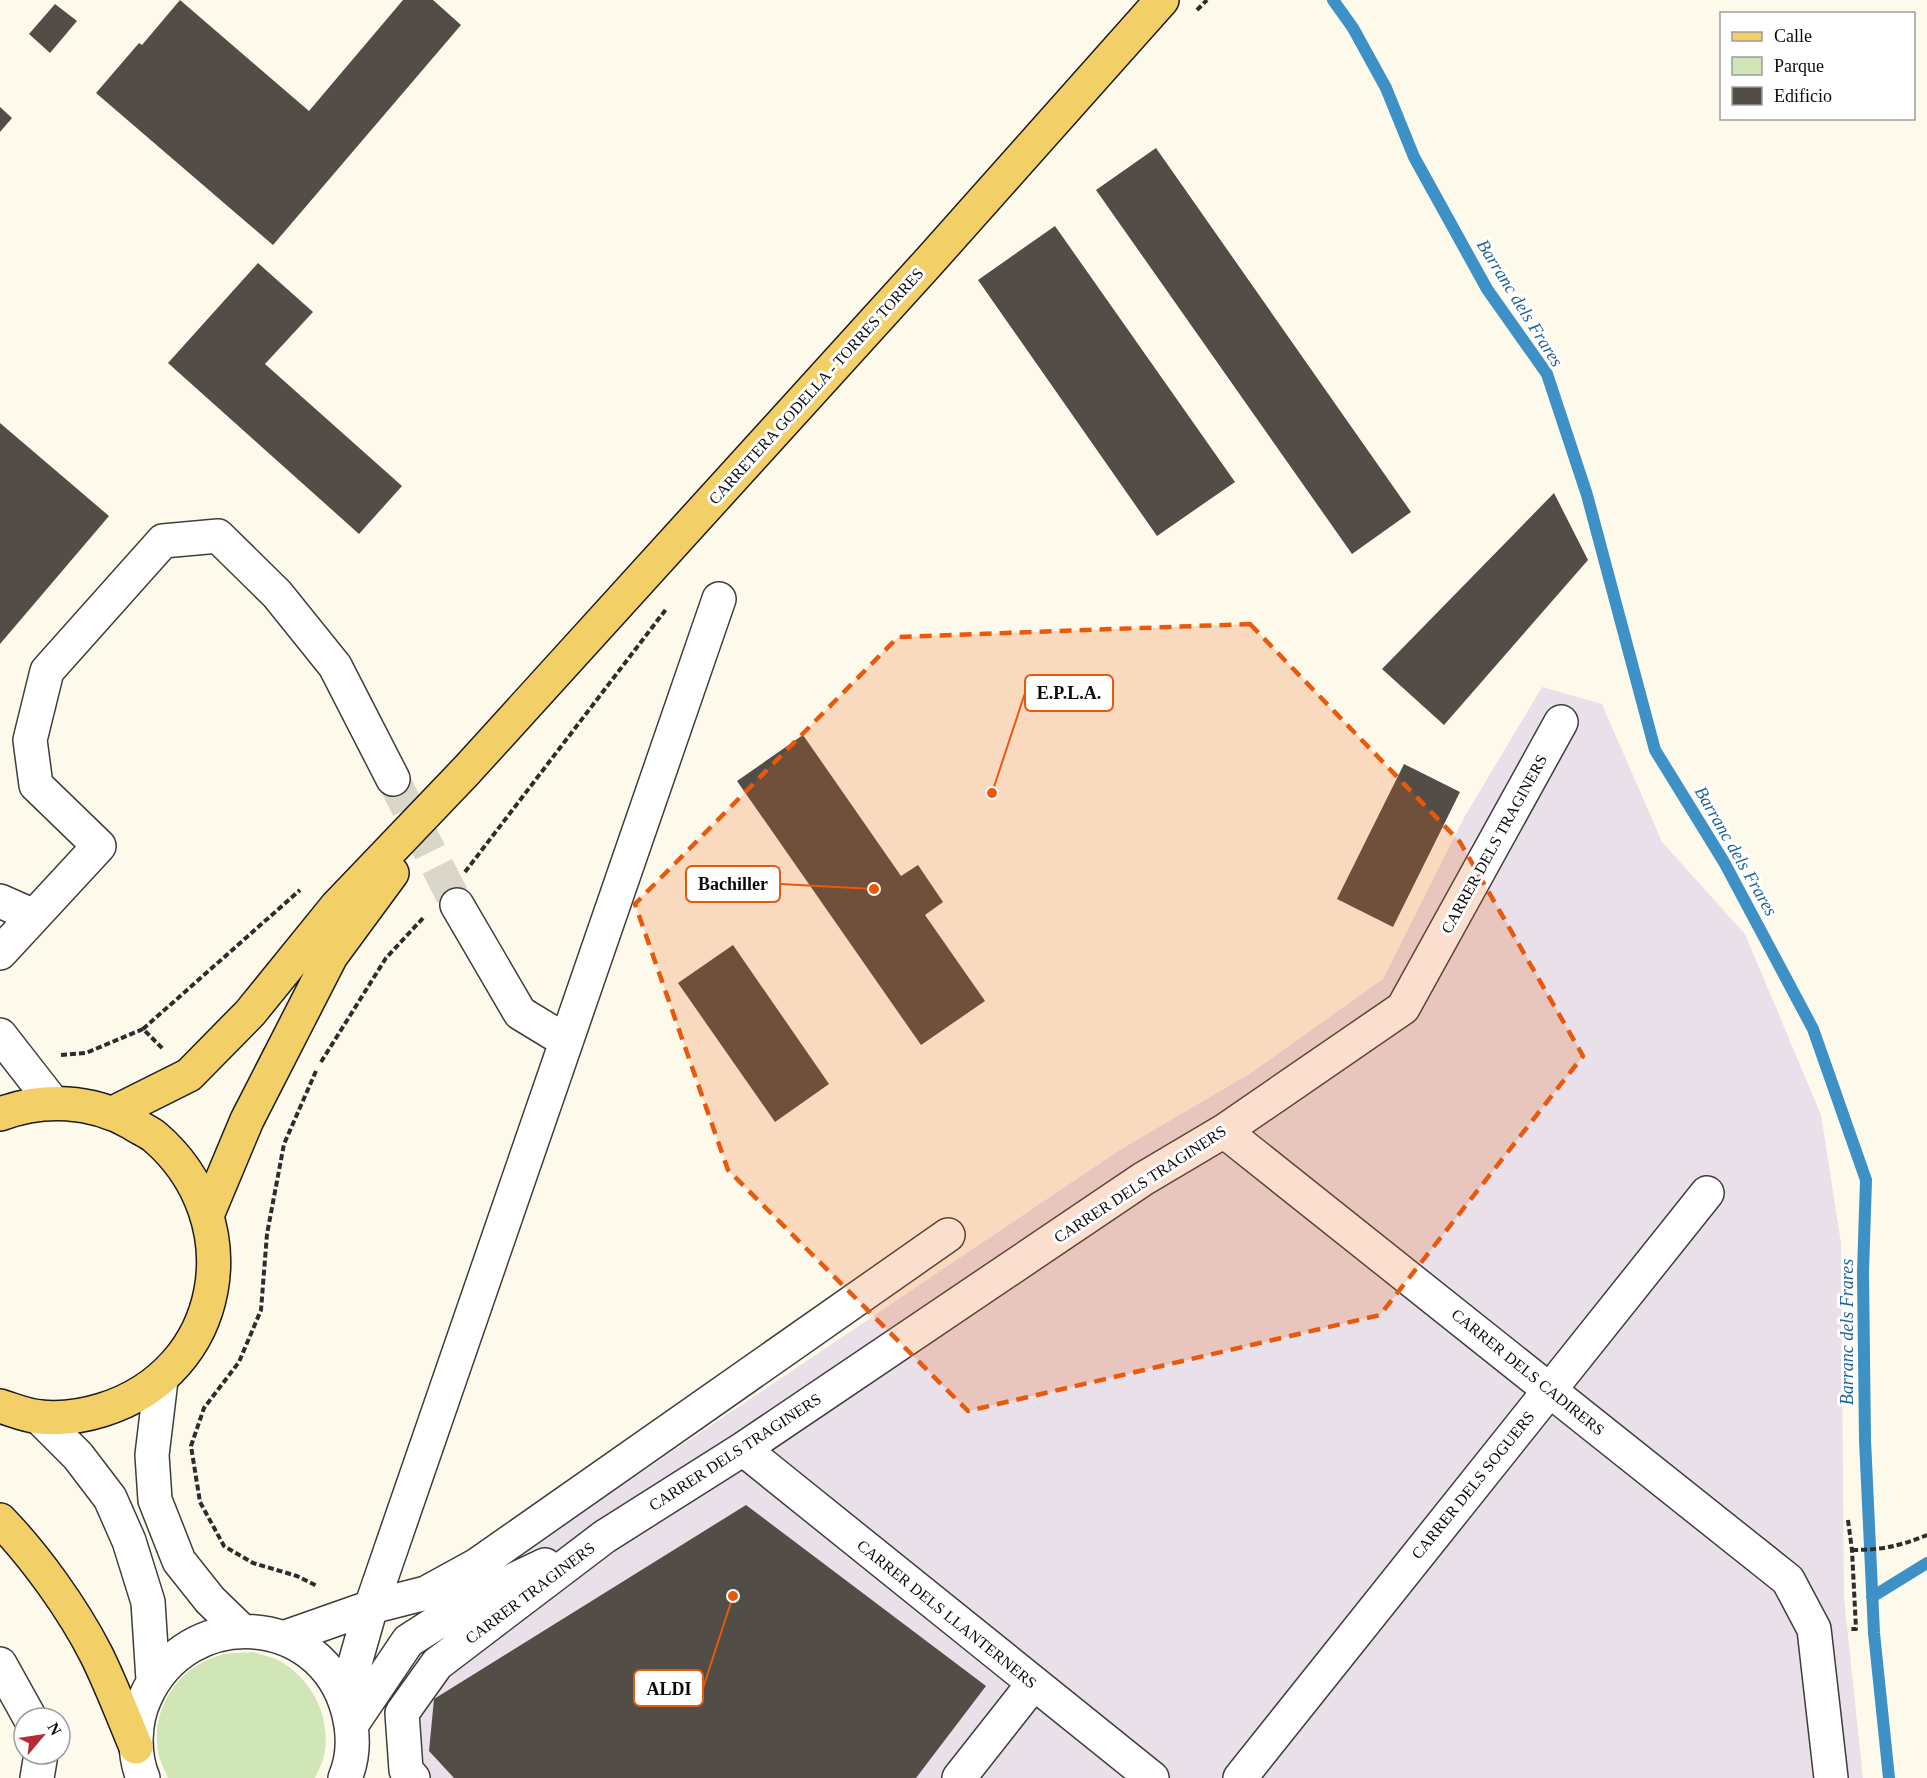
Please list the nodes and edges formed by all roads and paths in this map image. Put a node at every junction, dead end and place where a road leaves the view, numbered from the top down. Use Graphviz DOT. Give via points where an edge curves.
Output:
graph roads {
  1 [pos="1162,0"];
  2 [pos="1207,0"];
  3 [pos="1190,17"];
  4 [pos="719,599"];
  5 [pos="670,603"];
  6 [pos="1561,722"];
  7 [pos="467,770"];
  8 [pos="393,779"];
  9 [pos="450,897"];
  10 [pos="0,901"];
  11 [pos="34,916"];
  12 [pos="0,953"];
  13 [pos="566,1041"];
  14 [pos="5,1045"];
  15 [pos="189,1075"];
  16 [pos="53,1103"];
  17 [pos="113,1113"];
  18 [pos="0,1114"];
  19 [pos="1224,1131"];
  20 [pos="1707,1193"];
  21 [pos="208,1213"];
  22 [pos="948,1234"];
  23 [pos="161,1380"];
  24 [pos="1550,1389"];
  25 [pos="0,1406"];
  26 [pos="39,1417"];
  27 [pos="743,1449"];
  28 [pos="0,1520"];
  29 [pos="1848,1520"];
  30 [pos="1927,1535"];
  31 [pos="604,1537"];
  32 [pos="1852,1550"];
  33 [pos="371,1607"];
  34 [pos="1856,1629"];
  35 [pos="242,1631"];
  36 [pos="284,1638"];
  37 [pos="0,1664"];
  38 [pos="153,1680"];
  39 [pos="1033,1684"];
  40 [pos="23,1706"];
  41 [pos="348,1711"];
  42 [pos="138,1768"];
  43 [pos="410,1774"];
  44 [pos="350,1775"];
  45 [pos="959,1778"];
  46 [pos="1152,1778"];
  47 [pos="1240,1778"];
  48 [pos="1831,1778"];
  1 -- 7 [label="main road, CARRETERA GODELLA - TORRES TORRES"];
  2 -- 3 [label="path"];
  4 -- 13 [label="street"];
  5 -- 9 [label="path"];
  6 -- 19 [label="street, CARRER DELS TRAGINERS" via="1403,1008"];
  7 -- 15 [label="main road, CARRETERA GODELLA - TORRES TORRES" via="336,907 250,1013"];
  7 -- 21 [label="main road, CARRETERA GODELLA - TORRES TORRES" via="331,956 247,1120"];
  8 -- 11 [label="street" via="335,666 277,594 218,536 163,541 47,671 30,740 36,785 99,846"];
  9 -- 13 [label="street" via="520,1013"];
  9 -- 33 [label="path" via="386,958 319,1065 284,1144 267,1234 261,1310 239,1362 204,1408 191,1446 200,1502 224,1546 253,1563 297,1576"];
  10 -- 11 [label="street"];
  11 -- 12 [label="street"];
  13 -- 33 [label="street"];
  14 -- 15 [label="path" via="48,1056 86,1053 143,1029"];
  14 -- 16 [label="street"];
  15 -- 17 [label="main road, CARRETERA GODELLA - TORRES TORRES"];
  16 -- 17 [label="main road" via="84,1105"];
  16 -- 18 [label="main road"];
  17 -- 21 [label="main road" via="154,1136 186,1171"];
  19 -- 24 [label="street, CARRER DELS CADIRERS"];
  19 -- 27 [label="street, CARRER DELS TRAGINERS" via="1143,1179"];
  20 -- 24 [label="street, CARRER DELS SOGUERS"];
  21 -- 23 [label="main road" via="215,1258 209,1303 191,1345"];
  22 -- 33 [label="street" via="477,1564 426,1593"];
  23 -- 26 [label="main road" via="124,1404 83,1416"];
  23 -- 35 [label="street" via="152,1455 155,1500 179,1561 210,1600"];
  24 -- 47 [label="street, CARRER DELS SOGUERS"];
  24 -- 48 [label="street, CARRER DELS CADIRERS" via="1788,1580 1814,1629"];
  25 -- 26 [label="main road"];
  26 -- 38 [label="street" via="78,1456 110,1498 129,1541 148,1602"];
  27 -- 31 [label="street, CARRER DELS TRAGINERS"];
  27 -- 39 [label="street, CARRER DELS LLANTERNERS"];
  28 -- 42 [label="main road" via="65,1602 96,1653"];
  29 -- 32 [label="path"];
  30 -- 32 [label="path" via="1881,1550"];
  31 -- 41 [label="street, CARRER TRAGINERS" via="475,1598 408,1641"];
  31 -- 43 [label="street, CARRER TRAGINERS" via="437,1664 402,1713"];
  32 -- 34 [label="path"];
  33 -- 36 [label="street"];
  33 -- 41 [label="street"];
  35 -- 36 [label="street"];
  35 -- 38 [label="street" via="208,1636 177,1654"];
  36 -- 41 [label="street" via="309,1652 330,1672"];
  37 -- 40 [label="street"];
  38 -- 42 [label="street" via="139,1712"];
  39 -- 45 [label="street"];
  39 -- 46 [label="street, CARRER DELS LLANTERNERS"];
  41 -- 44 [label="street" via="353,1746"];
}
